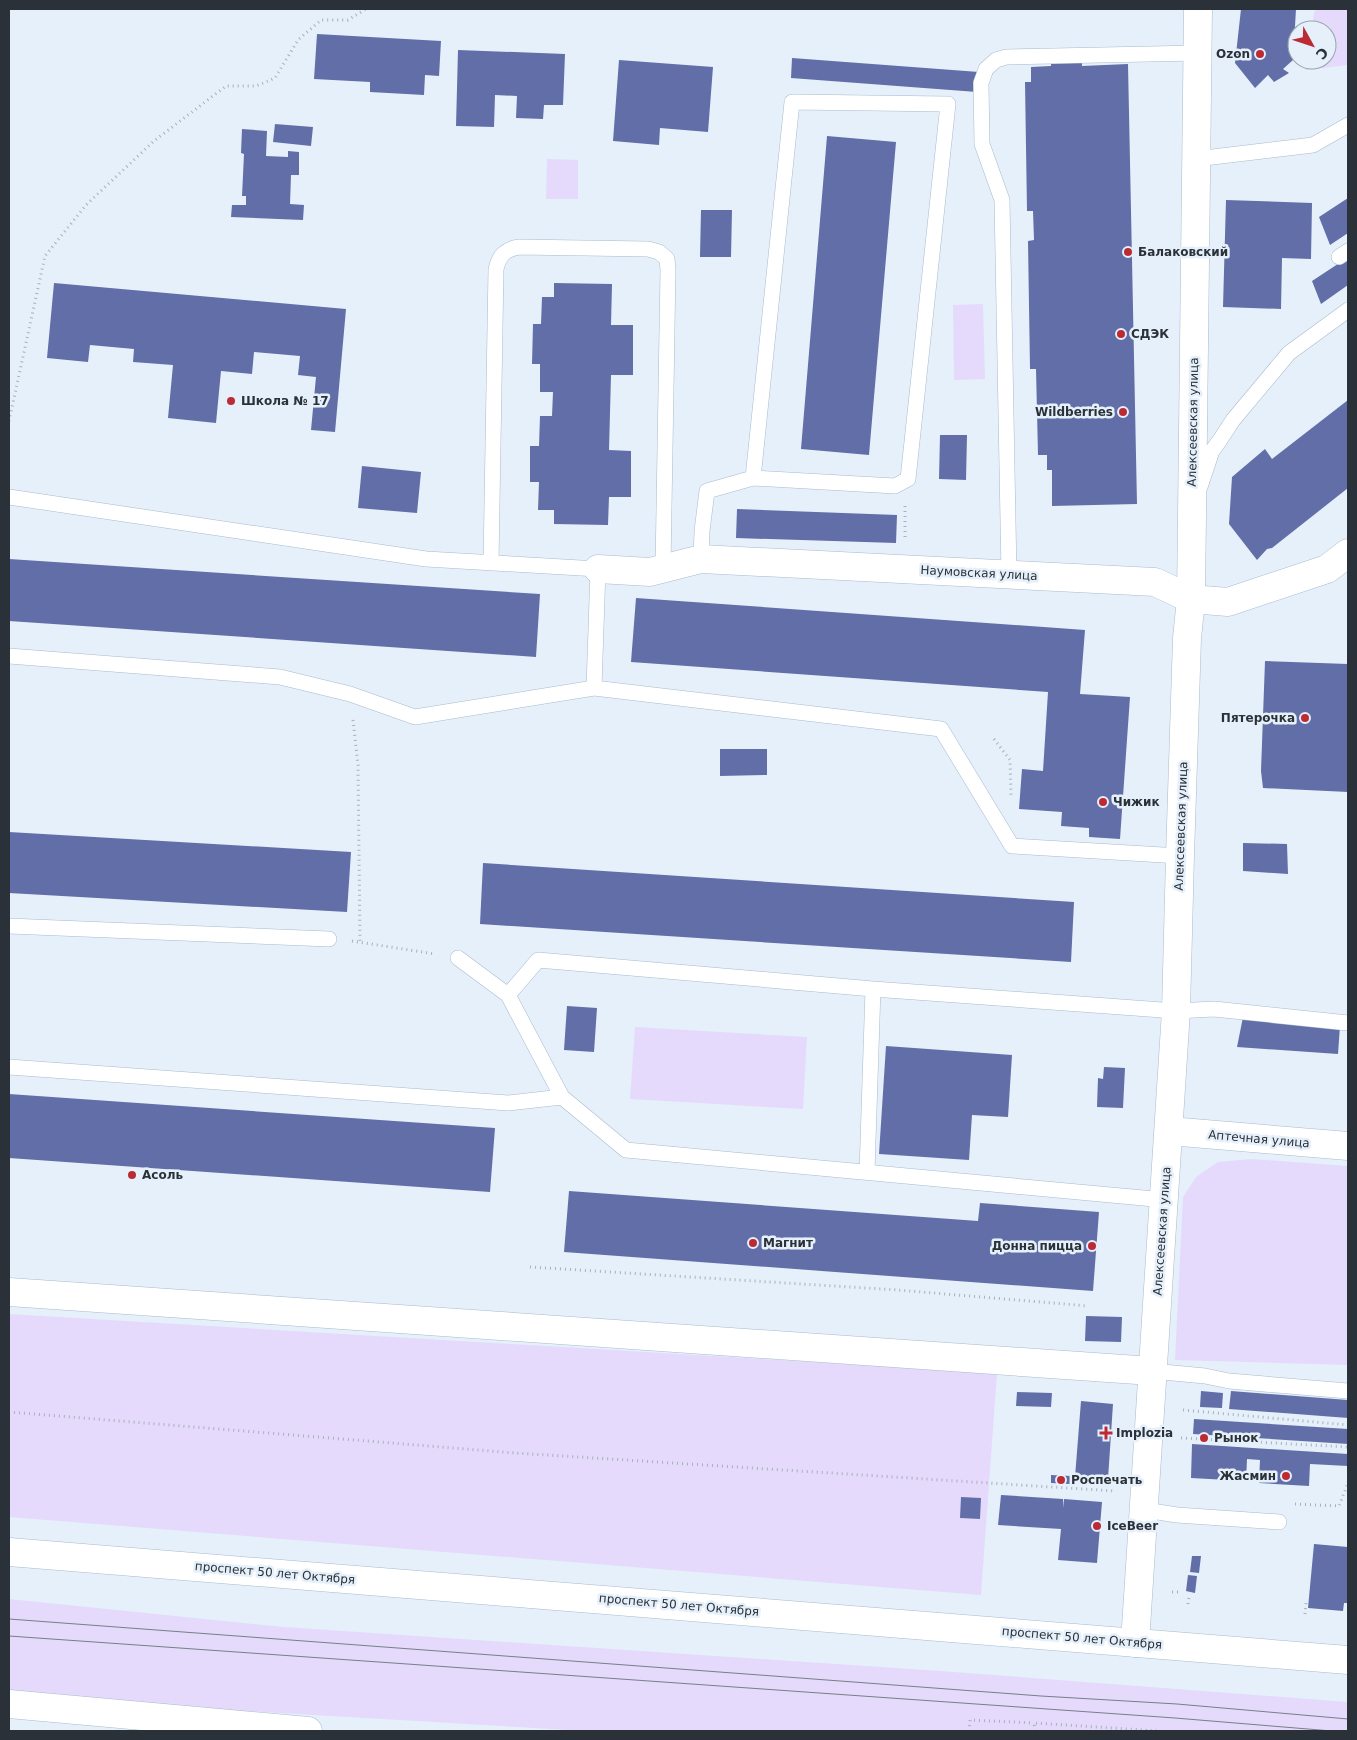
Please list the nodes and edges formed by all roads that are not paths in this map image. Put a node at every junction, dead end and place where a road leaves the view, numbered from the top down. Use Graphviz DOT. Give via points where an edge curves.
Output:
graph roads {
  1 [pos="1198,9"];
  2 [pos="1198,53"];
  3 [pos="1348,126"];
  4 [pos="1196,159"];
  5 [pos="1348,310"];
  6 [pos="753,478"];
  7 [pos="9,497"];
  8 [pos="1192,508"];
  9 [pos="1348,553"];
  10 [pos="701,559"];
  11 [pos="491,563"];
  12 [pos="663,568"];
  13 [pos="598,569"];
  14 [pos="1009,575"];
  15 [pos="1191,599"];
  16 [pos="9,656"];
  17 [pos="594,688"];
  18 [pos="1180,856"];
  19 [pos="9,926"];
  20 [pos="329,939"];
  21 [pos="458,958"];
  22 [pos="873,990"];
  23 [pos="508,995"];
  24 [pos="1176,1011"];
  25 [pos="1348,1023"];
  26 [pos="9,1067"];
  27 [pos="562,1097"];
  28 [pos="1169,1131"];
  29 [pos="1348,1146"];
  30 [pos="867,1172"];
  31 [pos="1164,1200"];
  32 [pos="9,1292"];
  33 [pos="1152,1371"];
  34 [pos="1348,1391"];
  35 [pos="1145,1510"];
  36 [pos="1279,1522"];
  37 [pos="9,1552"];
  38 [pos="1135,1643"];
  39 [pos="1348,1660"];
  40 [pos="9,1704"];
  41 [pos="308,1731"];
  1 -- 2 [label="street, Алексеевская улица"];
  2 -- 4 [label="street, Алексеевская улица"];
  2 -- 14 [label="lane" via="1006,58 996,60 986,69 981,83 982,144 1002,200"];
  3 -- 4 [label="lane" via="1313,145"];
  4 -- 8 [label="street, Алексеевская улица"];
  5 -- 8 [label="lane" via="1289,353 1233,420 1212,451"];
  6 -- 6 [label="lane" via="792,102 948,104 908,479 895,486"];
  6 -- 10 [label="lane" via="707,492"];
  7 -- 11 [label="lane" via="426,560"];
  8 -- 15 [label="street, Алексеевская улица"];
  9 -- 15 [label="street, Наумовская улица" via="1327,568 1228,602"];
  10 -- 12 [label="street, Наумовская улица"];
  10 -- 14 [label="street, Наумовская улица"];
  11 -- 12 [label="lane" via="496,270 499,258 508,249 519,247 648,249 667,259 668,270"];
  11 -- 13 [label="lane"];
  12 -- 13 [label="street, Наумовская улица" via="650,572"];
  13 -- 17 [label="lane"];
  14 -- 15 [label="street, Наумовская улица" via="1155,582"];
  15 -- 18 [label="street, Алексеевская улица"];
  16 -- 17 [label="lane" via="280,677 350,694 414,717"];
  17 -- 18 [label="lane" via="941,729 1012,846"];
  18 -- 24 [label="street, Алексеевская улица"];
  19 -- 20 [label="lane"];
  21 -- 23 [label="lane"];
  22 -- 23 [label="lane" via="538,960"];
  22 -- 24 [label="lane"];
  22 -- 30 [label="lane"];
  23 -- 27 [label="lane"];
  24 -- 25 [label="lane" via="1214,1009"];
  24 -- 28 [label="street, Алексеевская улица"];
  26 -- 27 [label="lane" via="508,1103"];
  27 -- 30 [label="lane" via="626,1150"];
  28 -- 29 [label="street, Аптечная улица"];
  28 -- 31 [label="street, Алексеевская улица"];
  30 -- 31 [label="lane"];
  31 -- 33 [label="street, Алексеевская улица"];
  32 -- 33 [label="street"];
  33 -- 34 [label="lane"];
  33 -- 35 [label="street, Алексеевская улица"];
  35 -- 36 [label="lane"];
  35 -- 38 [label="street, Алексеевская улица"];
  37 -- 38 [label="street, проспект 50 лет Октября"];
  38 -- 39 [label="street, проспект 50 лет Октября"];
  40 -- 41 [label="street"];
}
